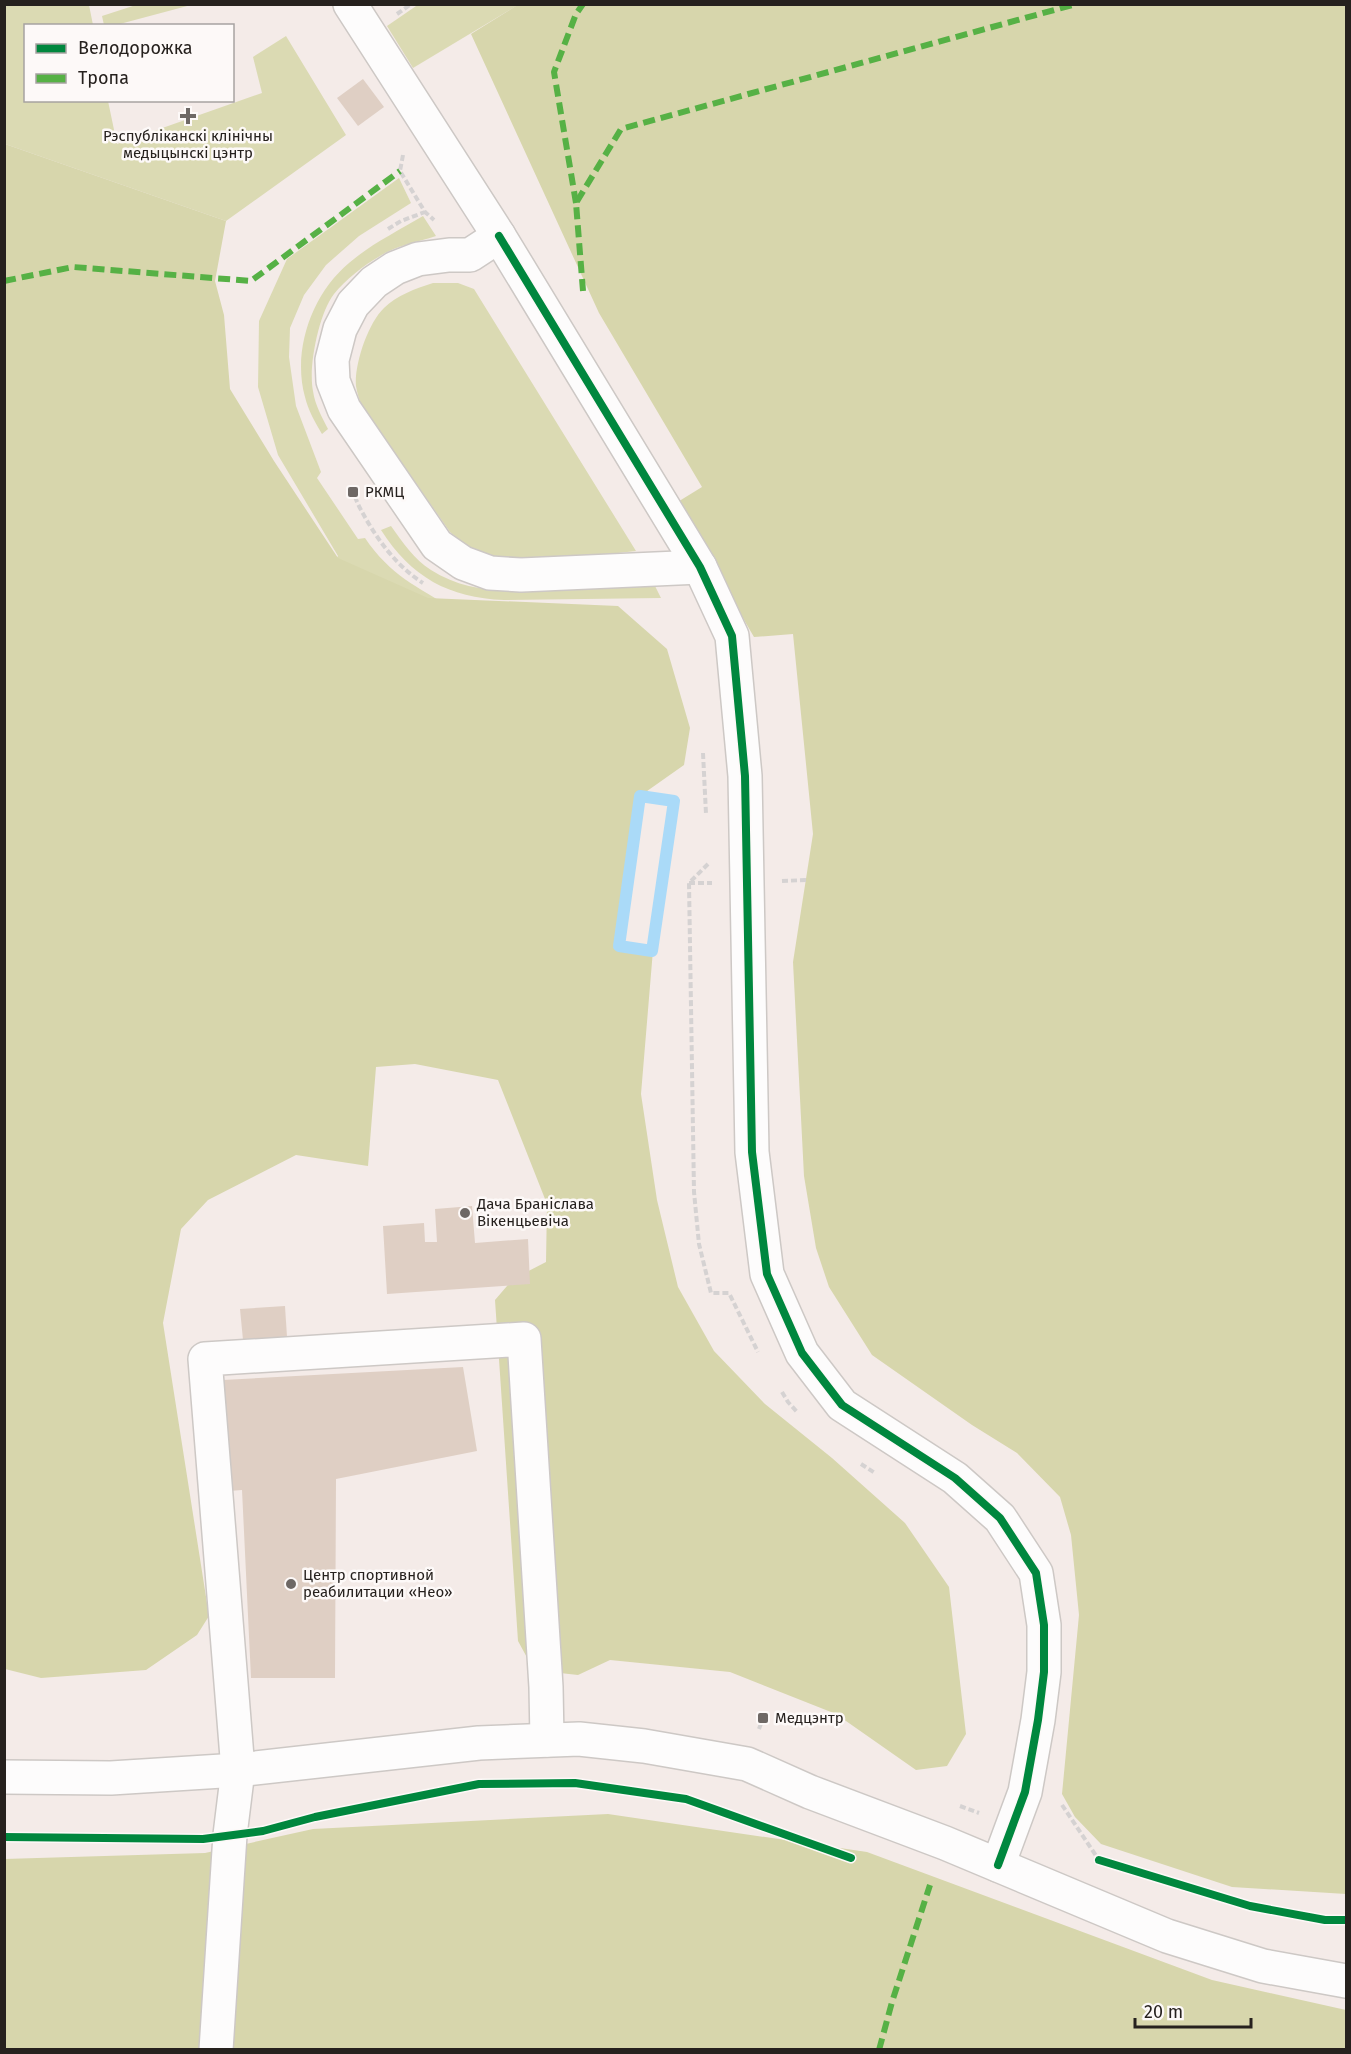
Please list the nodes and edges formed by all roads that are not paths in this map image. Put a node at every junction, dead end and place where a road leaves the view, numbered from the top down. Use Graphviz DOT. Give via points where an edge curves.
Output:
graph roads {
  1 [pos="350,4"];
  2 [pos="499,236"];
  3 [pos="700,567"];
  4 [pos="547,1740"];
  5 [pos="238,1770"];
  6 [pos="4,1778"];
  7 [pos="998,1865"];
  8 [pos="1347,1981"];
  9 [pos="216,2049"];
  1 -- 2 [label="street"];
  2 -- 3 [label="street"];
  2 -- 3 [label="street" via="470,255 418,260 395,268 374,282 353,304 340,329 332,360 333,381 344,410 436,545 463,563 490,573 521,575"];
  3 -- 7 [label="street" via="732,636 745,776 752,1152 767,1274 802,1353 843,1405 955,1478 1000,1518 1036,1573 1044,1625 1038,1720 1025,1792"];
  4 -- 5 [label="street" via="479,1743"];
  4 -- 5 [label="street" via="524,1339 205,1359"];
  4 -- 7 [label="street" via="644,1746 747,1764"];
  5 -- 6 [label="street" via="111,1778"];
  5 -- 9 [label="street"];
  7 -- 8 [label="street" via="1167,1936 1263,1966"];
}
